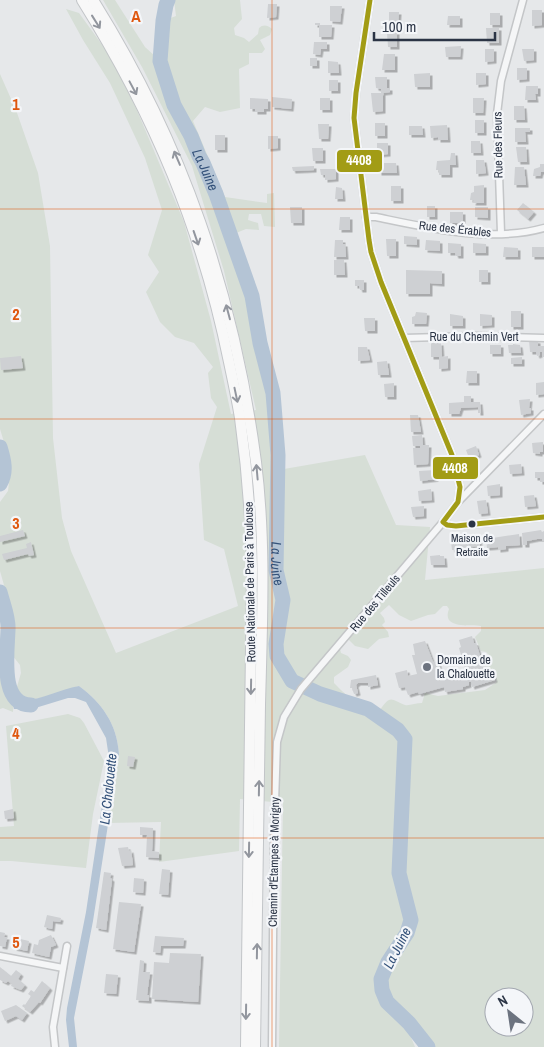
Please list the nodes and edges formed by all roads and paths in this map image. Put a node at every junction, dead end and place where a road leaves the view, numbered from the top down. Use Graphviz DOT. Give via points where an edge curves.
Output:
graph roads {
  1 [pos="82,0"];
  2 [pos="94,0"];
  3 [pos="370,0"];
  4 [pos="523,0"];
  5 [pos="366,217"];
  6 [pos="544,228"];
  7 [pos="501,233"];
  8 [pos="404,338"];
  9 [pos="544,338"];
  10 [pos="544,414"];
  11 [pos="458,502"];
  12 [pos="544,516"];
  13 [pos="443,522"];
  14 [pos="306,684"];
  15 [pos="67,946"];
  16 [pos="0,956"];
  17 [pos="63,968"];
  18 [pos="55,1047"];
  19 [pos="246,1047"];
  20 [pos="255,1047"];
  21 [pos="272,1047"];
  1 -- 19 [label="main road, Route Nationale de Paris à Toulouse, one-way" via="144,110 180,190 207,271 240,416 252,568"];
  20 -- 2 [label="main road, Route Nationale de Paris à Toulouse, one-way" via="262,573 249,414 231,320 197,210 153,105"];
  3 -- 5 [label="street" via="354,118"];
  4 -- 7 [label="street, Rue des Fleurs" via="501,81 497,114"];
  5 -- 7 [label="street, Rue des Érables" via="435,229"];
  5 -- 8 [label="street" via="380,282"];
  6 -- 7 [label="street, Rue des Érables"];
  8 -- 9 [label="street, Rue du Chemin Vert"];
  8 -- 11 [label="street" via="452,455 460,487"];
  10 -- 11 [label="street, Rue des Tilleuls"];
  11 -- 13 [label="street, Rue des Tilleuls"];
  12 -- 13 [label="street" via="456,526"];
  13 -- 14 [label="street, Rue des Tilleuls"];
  14 -- 21 [label="street, Chemin d'Étampes à Morigny" via="284,717 277,742"];
  15 -- 17 [label="street"];
  16 -- 17 [label="street"];
  17 -- 18 [label="street" via="53,1027"];
}
